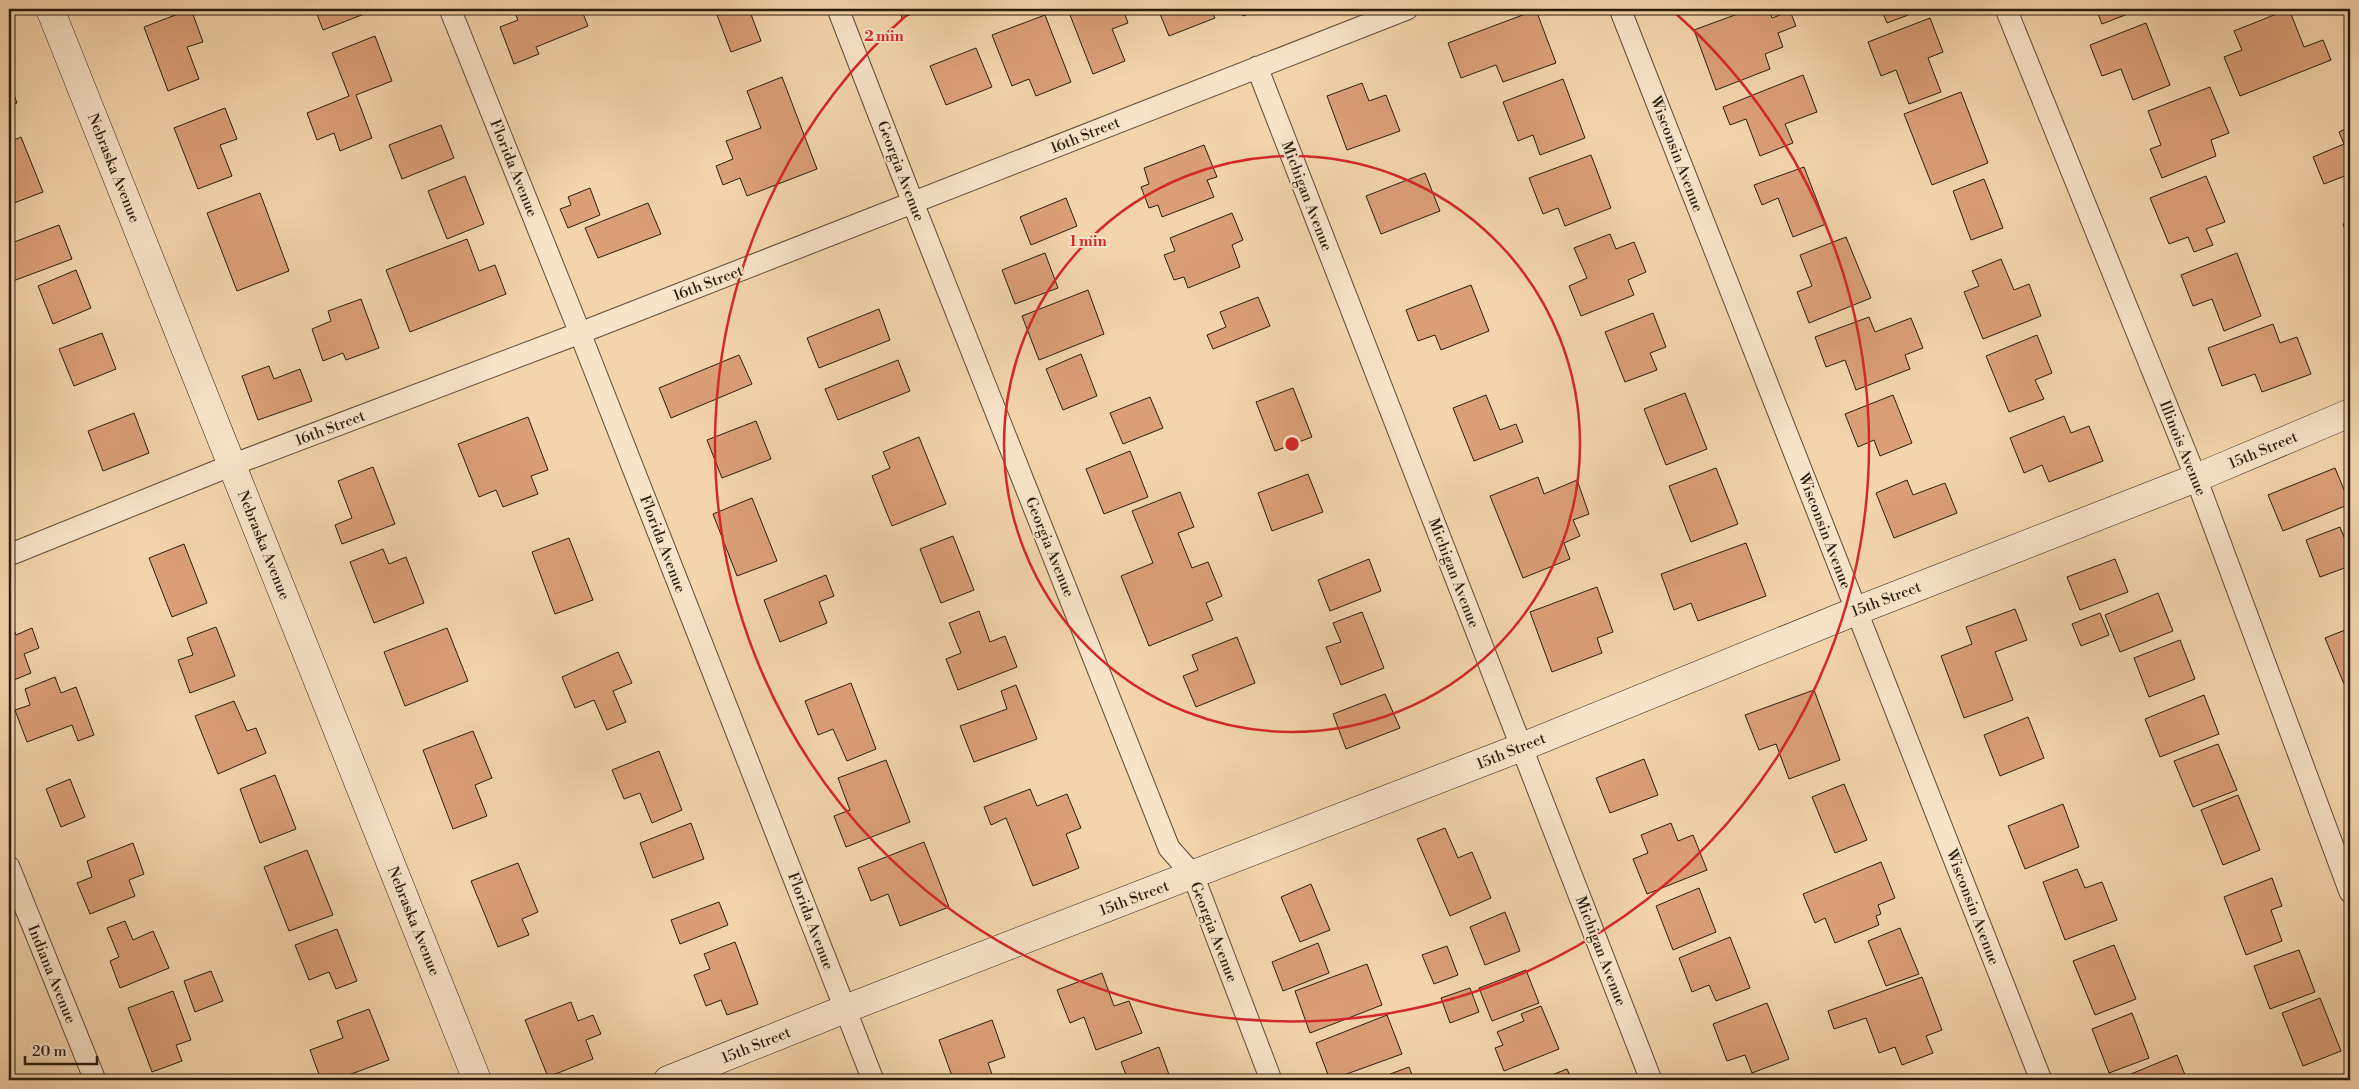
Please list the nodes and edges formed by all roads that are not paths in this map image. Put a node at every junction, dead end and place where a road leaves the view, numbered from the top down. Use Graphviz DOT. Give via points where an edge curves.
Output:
graph roads {
  1 [pos="50,9"];
  2 [pos="450,9"];
  3 [pos="838,9"];
  4 [pos="1407,9"];
  5 [pos="1620,9"];
  6 [pos="2006,9"];
  7 [pos="1256,67"];
  8 [pos="913,203"];
  9 [pos="580,333"];
  10 [pos="2350,413"];
  11 [pos="232,465"];
  12 [pos="2196,478"];
  13 [pos="9,555"];
  14 [pos="1856,611"];
  15 [pos="1522,747"];
  16 [pos="9,867"];
  17 [pos="1193,876"];
  18 [pos="2350,892"];
  19 [pos="845,1009"];
  20 [pos="95,1080"];
  21 [pos="477,1080"];
  22 [pos="668,1080"];
  23 [pos="874,1080"];
  24 [pos="1271,1080"];
  25 [pos="1651,1080"];
  26 [pos="2041,1080"];
  1 -- 11 [label="street, Nebraska Avenue"];
  2 -- 9 [label="street, Florida Avenue"];
  3 -- 8 [label="street, Georgia Avenue"];
  4 -- 7 [label="street, 16th Street"];
  5 -- 14 [label="street, Wisconsin Avenue"];
  6 -- 12 [label="street, Illinois Avenue"];
  7 -- 8 [label="street, 16th Street"];
  7 -- 15 [label="street, Michigan Avenue"];
  8 -- 9 [label="street, 16th Street"];
  8 -- 17 [label="street, Georgia Avenue" via="1170,848"];
  9 -- 11 [label="street, 16th Street"];
  9 -- 19 [label="street, Florida Avenue"];
  10 -- 12 [label="street, 15th Street"];
  11 -- 13 [label="street, 16th Street"];
  11 -- 21 [label="street, Nebraska Avenue"];
  12 -- 14 [label="street, 15th Street"];
  12 -- 18 [label="street, Illinois Avenue"];
  14 -- 15 [label="street, 15th Street"];
  14 -- 26 [label="street, Wisconsin Avenue"];
  15 -- 17 [label="street, 15th Street"];
  15 -- 25 [label="street, Michigan Avenue"];
  16 -- 20 [label="street, Indiana Avenue"];
  17 -- 19 [label="street, 15th Street"];
  17 -- 24 [label="street, Georgia Avenue"];
  19 -- 22 [label="street, 15th Street"];
  19 -- 23 [label="street, Florida Avenue"];
}
